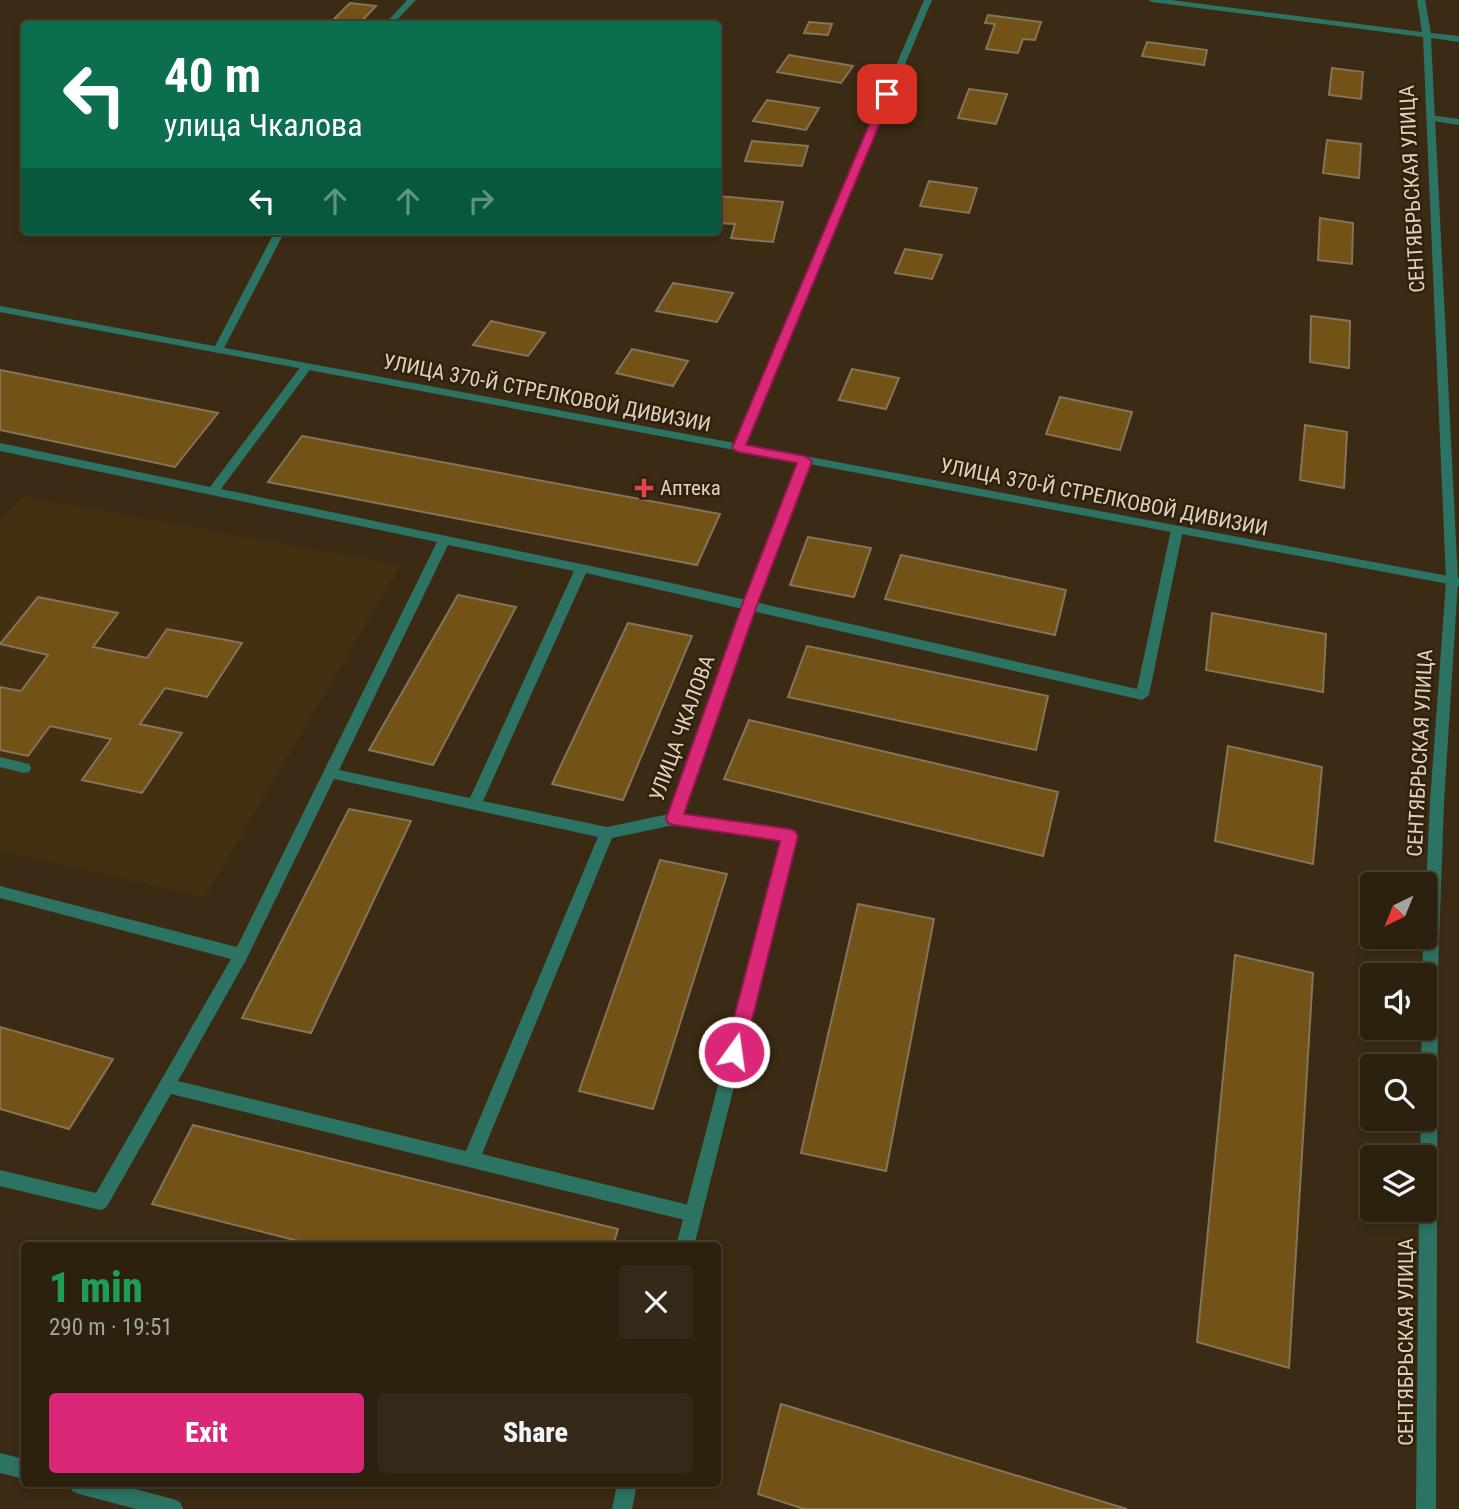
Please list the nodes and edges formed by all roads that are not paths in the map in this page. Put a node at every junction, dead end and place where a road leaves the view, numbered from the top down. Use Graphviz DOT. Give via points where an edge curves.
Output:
graph roads {
  1 [pos="412,0"];
  2 [pos="928,0"];
  3 [pos="1152,0"];
  4 [pos="1421,0"];
  5 [pos="392,21"];
  6 [pos="1427,35"];
  7 [pos="1459,39"];
  8 [pos="1430,118"];
  9 [pos="1459,122"];
  10 [pos="279,235"];
  11 [pos="0,309"];
  12 [pos="218,350"];
  13 [pos="306,367"];
  14 [pos="0,447"];
  15 [pos="738,448"];
  16 [pos="805,461"];
  17 [pos="213,491"];
  18 [pos="1177,530"];
  19 [pos="445,539"];
  20 [pos="582,568"];
  21 [pos="1455,582"];
  22 [pos="749,605"];
  23 [pos="0,762"];
  24 [pos="24,768"];
  25 [pos="330,772"];
  26 [pos="474,804"];
  27 [pos="674,819"];
  28 [pos="607,833"];
  29 [pos="0,892"];
  30 [pos="241,956"];
  31 [pos="166,1085"];
  32 [pos="471,1160"];
  33 [pos="0,1178"];
  34 [pos="693,1214"];
  35 [pos="686,1242"];
  36 [pos="0,1463"];
  37 [pos="21,1468"];
  38 [pos="90,1487"];
  39 [pos="626,1487"];
  40 [pos="173,1509"];
  41 [pos="622,1509"];
  42 [pos="1426,1509"];
  1 -- 5 [label="street"];
  2 -- 15 [label="street"];
  3 -- 6 [label="street"];
  4 -- 6 [label="street, СЕНТЯБРЬСКАЯ УЛИЦА"];
  6 -- 7 [label="street"];
  6 -- 8 [label="street, СЕНТЯБРЬСКАЯ УЛИЦА"];
  8 -- 9 [label="street"];
  8 -- 21 [label="street, СЕНТЯБРЬСКАЯ УЛИЦА"];
  10 -- 12 [label="street"];
  11 -- 12 [label="street, УЛИЦА 370-Й СТРЕЛКОВОЙ ДИВИЗИИ"];
  12 -- 13 [label="street, УЛИЦА 370-Й СТРЕЛКОВОЙ ДИВИЗИИ"];
  13 -- 15 [label="street, УЛИЦА 370-Й СТРЕЛКОВОЙ ДИВИЗИИ"];
  13 -- 17 [label="street"];
  14 -- 17 [label="street"];
  15 -- 16 [label="street, УЛИЦА 370-Й СТРЕЛКОВОЙ ДИВИЗИИ"];
  16 -- 18 [label="street, УЛИЦА 370-Й СТРЕЛКОВОЙ ДИВИЗИИ"];
  16 -- 22 [label="street, УЛИЦА ЧКАЛОВА"];
  17 -- 19 [label="street"];
  18 -- 21 [label="street, УЛИЦА 370-Й СТРЕЛКОВОЙ ДИВИЗИИ"];
  18 -- 22 [label="street" via="1142,695"];
  19 -- 20 [label="street"];
  19 -- 25 [label="street"];
  20 -- 22 [label="street"];
  20 -- 26 [label="street"];
  21 -- 42 [label="street, СЕНТЯБРЬСКАЯ УЛИЦА" via="1437,803 1430,972"];
  22 -- 27 [label="street, УЛИЦА ЧКАЛОВА"];
  23 -- 24 [label="street"];
  25 -- 26 [label="street"];
  25 -- 30 [label="street"];
  26 -- 28 [label="street"];
  27 -- 28 [label="street"];
  27 -- 34 [label="street, УЛИЦА ЧКАЛОВА" via="790,836"];
  28 -- 32 [label="street"];
  29 -- 30 [label="street"];
  30 -- 31 [label="street"];
  31 -- 32 [label="street"];
  31 -- 33 [label="street" via="100,1202"];
  32 -- 34 [label="street"];
  34 -- 35 [label="street, УЛИЦА ЧКАЛОВА"];
  36 -- 37 [label="street"];
  38 -- 40 [label="street"];
  39 -- 41 [label="street"];
}
